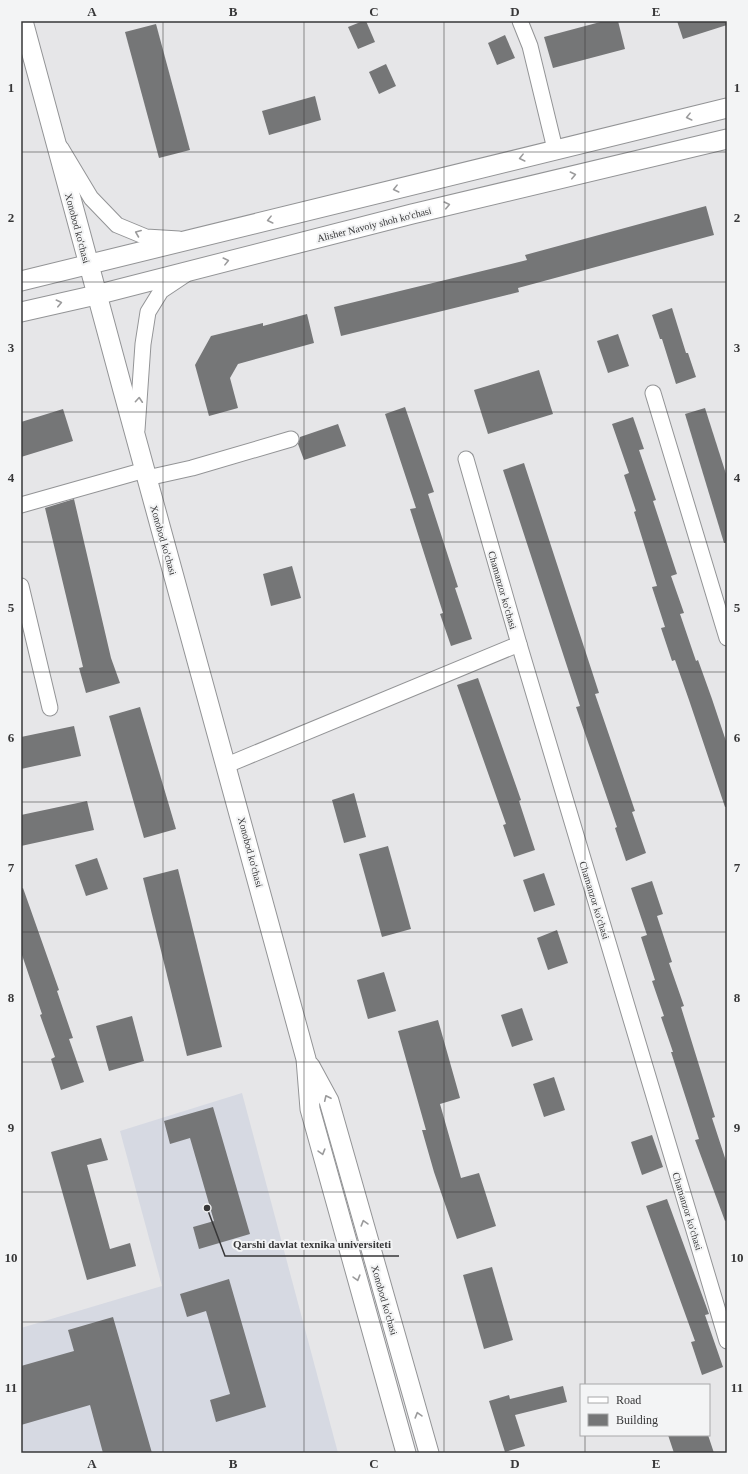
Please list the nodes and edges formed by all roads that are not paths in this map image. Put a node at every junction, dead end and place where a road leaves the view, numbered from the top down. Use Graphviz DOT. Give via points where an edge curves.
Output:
graph roads {
  1 [pos="23,21"];
  2 [pos="520,21"];
  3 [pos="727,108"];
  4 [pos="53,135"];
  5 [pos="727,139"];
  6 [pos="555,149"];
  7 [pos="190,240"];
  8 [pos="88,266"];
  9 [pos="195,268"];
  10 [pos="21,281"];
  11 [pos="96,295"];
  12 [pos="21,312"];
  13 [pos="653,393"];
  14 [pos="136,439"];
  15 [pos="291,439"];
  16 [pos="466,459"];
  17 [pos="146,474"];
  18 [pos="21,505"];
  19 [pos="21,586"];
  20 [pos="727,638"];
  21 [pos="519,644"];
  22 [pos="50,708"];
  23 [pos="227,765"];
  24 [pos="306,1059"];
  25 [pos="727,1341"];
  26 [pos="406,1453"];
  27 [pos="429,1453"];
  1 -- 4 [label="main road, Xonobod ko'chasi"];
  2 -- 6 [label="street" via="530,46"];
  3 -- 6 [label="main road, one-way"];
  7 -- 4 [label="street, one-way" via="146,237 117,225 91,198"];
  4 -- 8 [label="main road, Xonobod ko'chasi"];
  9 -- 5 [label="main road, Alisher Navoiy shoh ko'chasi, one-way"];
  6 -- 7 [label="main road, one-way"];
  7 -- 8 [label="main road"];
  8 -- 10 [label="main road"];
  8 -- 11 [label="main road, Xonobod ko'chasi"];
  9 -- 11 [label="main road, Alisher Navoiy shoh ko'chasi"];
  14 -- 9 [label="street, one-way" via="148,312 161,292"];
  12 -- 11 [label="main road, Alisher Navoiy shoh ko'chasi, one-way"];
  11 -- 14 [label="main road, Xonobod ko'chasi"];
  13 -- 20 [label="street"];
  14 -- 17 [label="main road, Xonobod ko'chasi"];
  15 -- 17 [label="street" via="192,468"];
  16 -- 21 [label="street, Chamanzor ko'chasi"];
  17 -- 18 [label="street"];
  17 -- 23 [label="main road, Xonobod ko'chasi"];
  19 -- 22 [label="street"];
  21 -- 23 [label="street"];
  21 -- 25 [label="street, Chamanzor ko'chasi"];
  23 -- 24 [label="main road, Xonobod ko'chasi"];
  24 -- 26 [label="main road, Xonobod ko'chasi, one-way" via="310,1109"];
  27 -- 24 [label="main road, Xonobod ko'chasi, one-way" via="329,1101"];
}
